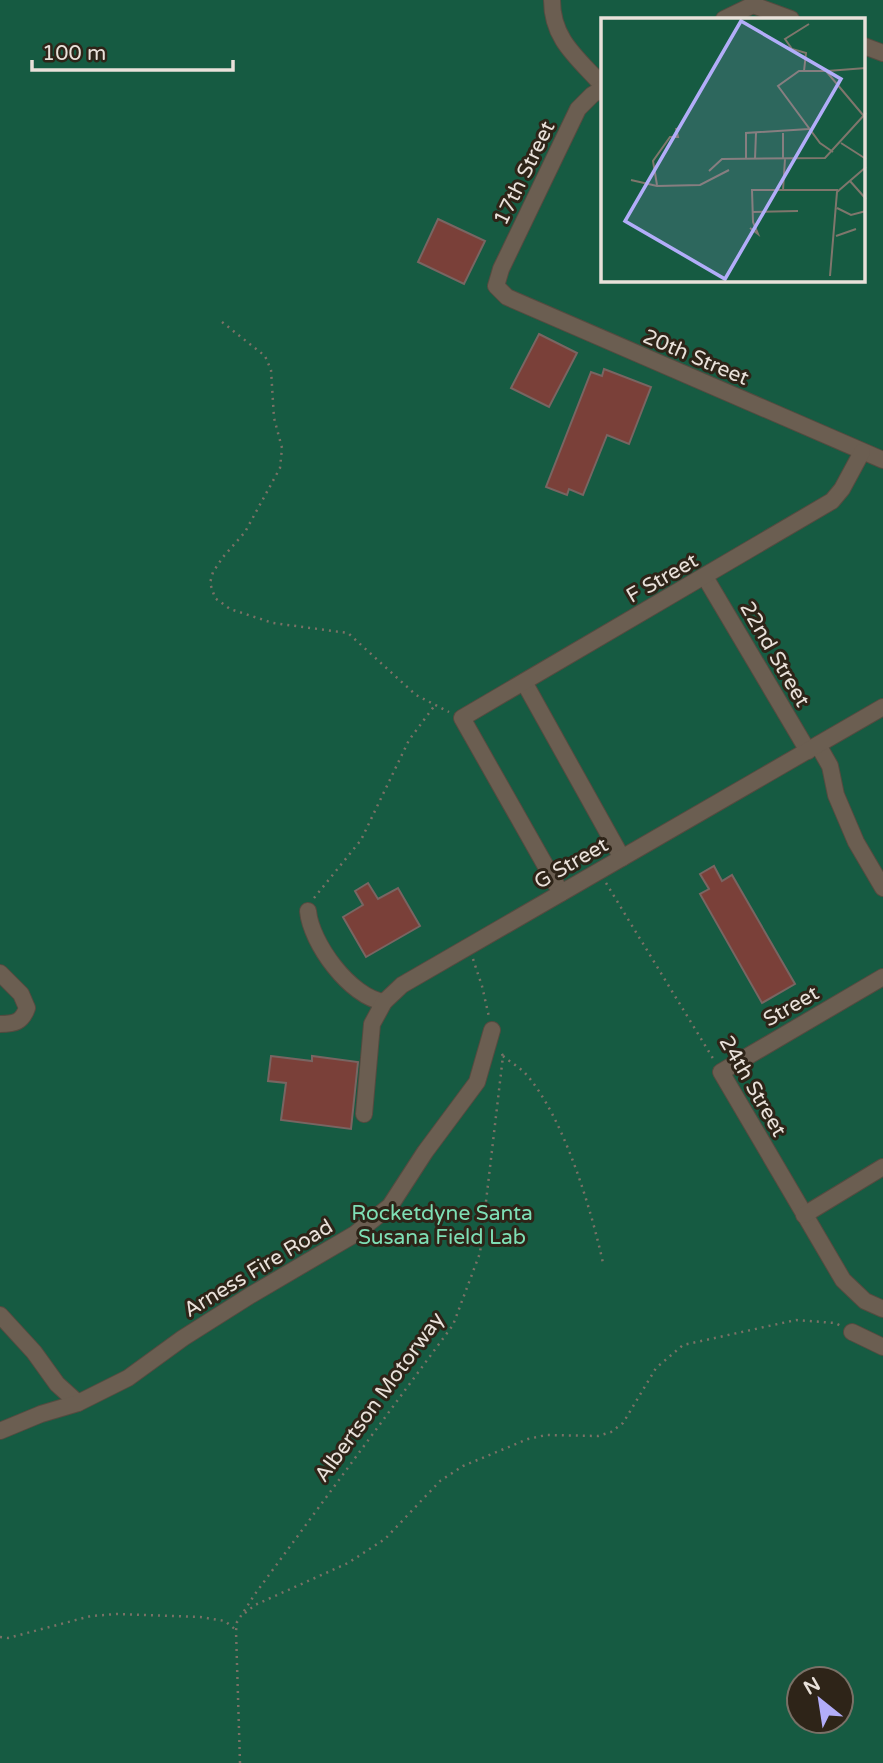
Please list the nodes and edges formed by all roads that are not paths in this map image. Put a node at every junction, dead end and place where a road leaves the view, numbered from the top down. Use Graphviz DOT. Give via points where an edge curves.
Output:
graph roads {
  1 [pos="552,0"];
  2 [pos="757,3"];
  3 [pos="726,18"];
  4 [pos="789,18"];
  5 [pos="866,47"];
  6 [pos="883,53"];
  7 [pos="601,85"];
  8 [pos="601,88"];
  9 [pos="496,286"];
  10 [pos="862,452"];
  11 [pos="883,460"];
  12 [pos="705,577"];
  13 [pos="524,682"];
  14 [pos="883,707"];
  15 [pos="813,748"];
  16 [pos="622,858"];
  17 [pos="883,888"];
  18 [pos="561,893"];
  19 [pos="308,911"];
  20 [pos="0,974"];
  21 [pos="883,977"];
  22 [pos="384,1002"];
  23 [pos="0,1024"];
  24 [pos="492,1031"];
  25 [pos="721,1072"];
  26 [pos="365,1114"];
  27 [pos="883,1167"];
  28 [pos="804,1215"];
  29 [pos="883,1309"];
  30 [pos="0,1315"];
  31 [pos="852,1332"];
  32 [pos="883,1347"];
  33 [pos="78,1403"];
  34 [pos="0,1431"];
  1 -- 7 [label="lane" via="555,28 563,43"];
  2 -- 3 [label="lane"];
  2 -- 4 [label="lane"];
  5 -- 6 [label="lane"];
  8 -- 9 [label="lane, 17th Street" via="578,109"];
  9 -- 10 [label="lane, 20th Street" via="507,297"];
  10 -- 11 [label="lane, 20th Street"];
  10 -- 12 [label="lane, F Street" via="832,501"];
  12 -- 13 [label="lane, F Street"];
  12 -- 15 [label="lane, 22nd Street"];
  13 -- 16 [label="lane"];
  13 -- 18 [label="lane, F Street" via="461,719"];
  14 -- 15 [label="lane, G Street"];
  15 -- 16 [label="lane, G Street"];
  15 -- 17 [label="lane, 22nd Street" via="830,766 836,795 856,842"];
  16 -- 18 [label="lane, G Street"];
  18 -- 22 [label="lane, G Street" via="402,985"];
  19 -- 22 [label="lane" via="309,925 336,969 371,1000"];
  20 -- 23 [label="lane" via="27,1008 23,1018 13,1024"];
  21 -- 25 [label="lane, Street"];
  22 -- 26 [label="lane, G Street" via="372,1024"];
  24 -- 33 [label="lane, Arness Fire Road" via="477,1082 390,1206 355,1234 240,1302 128,1378"];
  25 -- 28 [label="lane, 24th Street"];
  27 -- 28 [label="lane"];
  28 -- 29 [label="lane, 24th Street" via="843,1280 865,1301"];
  30 -- 33 [label="lane"];
  31 -- 32 [label="lane"];
  33 -- 34 [label="lane, Arness Fire Road"];
}
